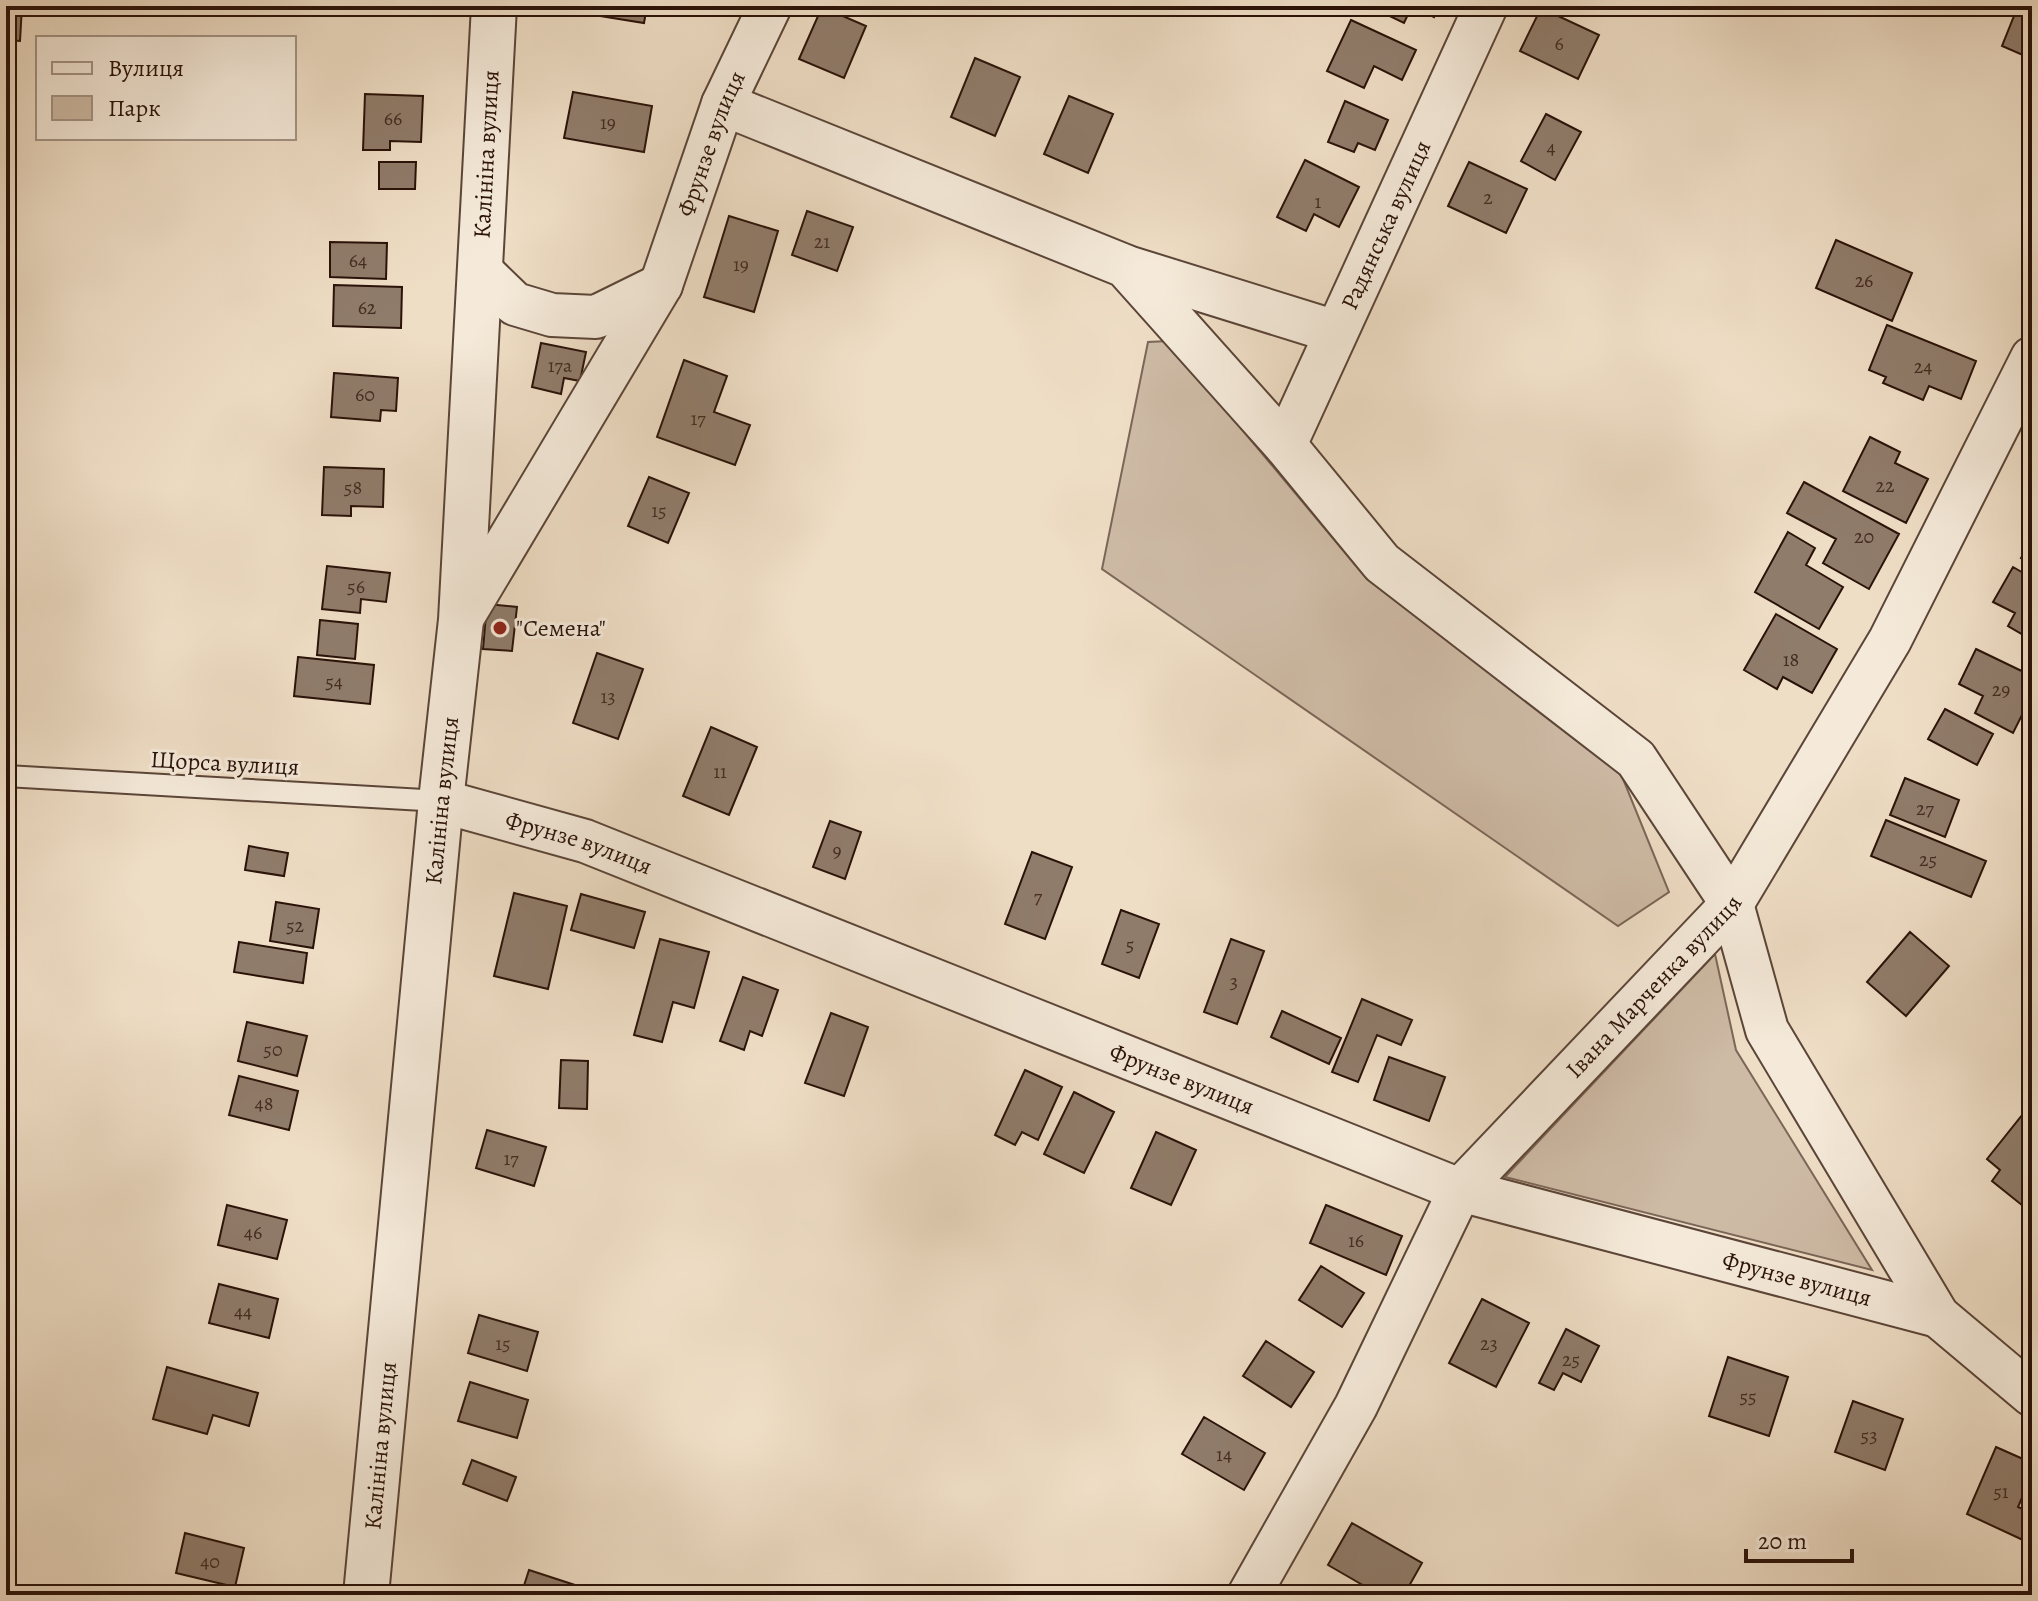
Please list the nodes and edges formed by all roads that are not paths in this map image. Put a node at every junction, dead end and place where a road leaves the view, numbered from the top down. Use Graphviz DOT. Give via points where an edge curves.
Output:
graph roads {
  1 [pos="494,6"];
  2 [pos="770,6"];
  3 [pos="1486,6"];
  4 [pos="723,104"];
  5 [pos="1125,266"];
  6 [pos="481,271"];
  7 [pos="661,285"];
  8 [pos="1336,332"];
  9 [pos="2032,358"];
  10 [pos="1285,445"];
  11 [pos="461,620"];
  12 [pos="6,776"];
  13 [pos="441,801"];
  14 [pos="1732,904"];
  15 [pos="1460,1190"];
  16 [pos="1938,1316"];
  17 [pos="2032,1395"];
  18 [pos="366,1595"];
  19 [pos="1249,1595"];
  1 -- 6 [label="street, Калініна вулиця"];
  2 -- 4 [label="street, Фрунзе вулиця"];
  3 -- 8 [label="street, Радянська вулиця"];
  4 -- 5 [label="street"];
  4 -- 7 [label="street, Фрунзе вулиця"];
  5 -- 8 [label="street"];
  5 -- 10 [label="street"];
  6 -- 7 [label="street" via="515,304 552,315 596,317"];
  6 -- 11 [label="street, Калініна вулиця"];
  7 -- 11 [label="street, Фрунзе вулиця"];
  8 -- 10 [label="street, Радянська вулиця"];
  9 -- 14 [label="street, Івана Марченка вулиця" via="1890,640"];
  10 -- 14 [label="street" via="1382,563 1636,759"];
  11 -- 13 [label="street, Калініна вулиця"];
  12 -- 13 [label="lane, Щорса вулиця"];
  13 -- 15 [label="street, Фрунзе вулиця" via="600,847"];
  13 -- 18 [label="street, Калініна вулиця"];
  14 -- 15 [label="street, Івана Марченка вулиця"];
  14 -- 16 [label="street" via="1767,1030"];
  15 -- 16 [label="street, Фрунзе вулиця"];
  15 -- 19 [label="street, Івана Марченка вулиця" via="1356,1406"];
  16 -- 17 [label="street"];
}
